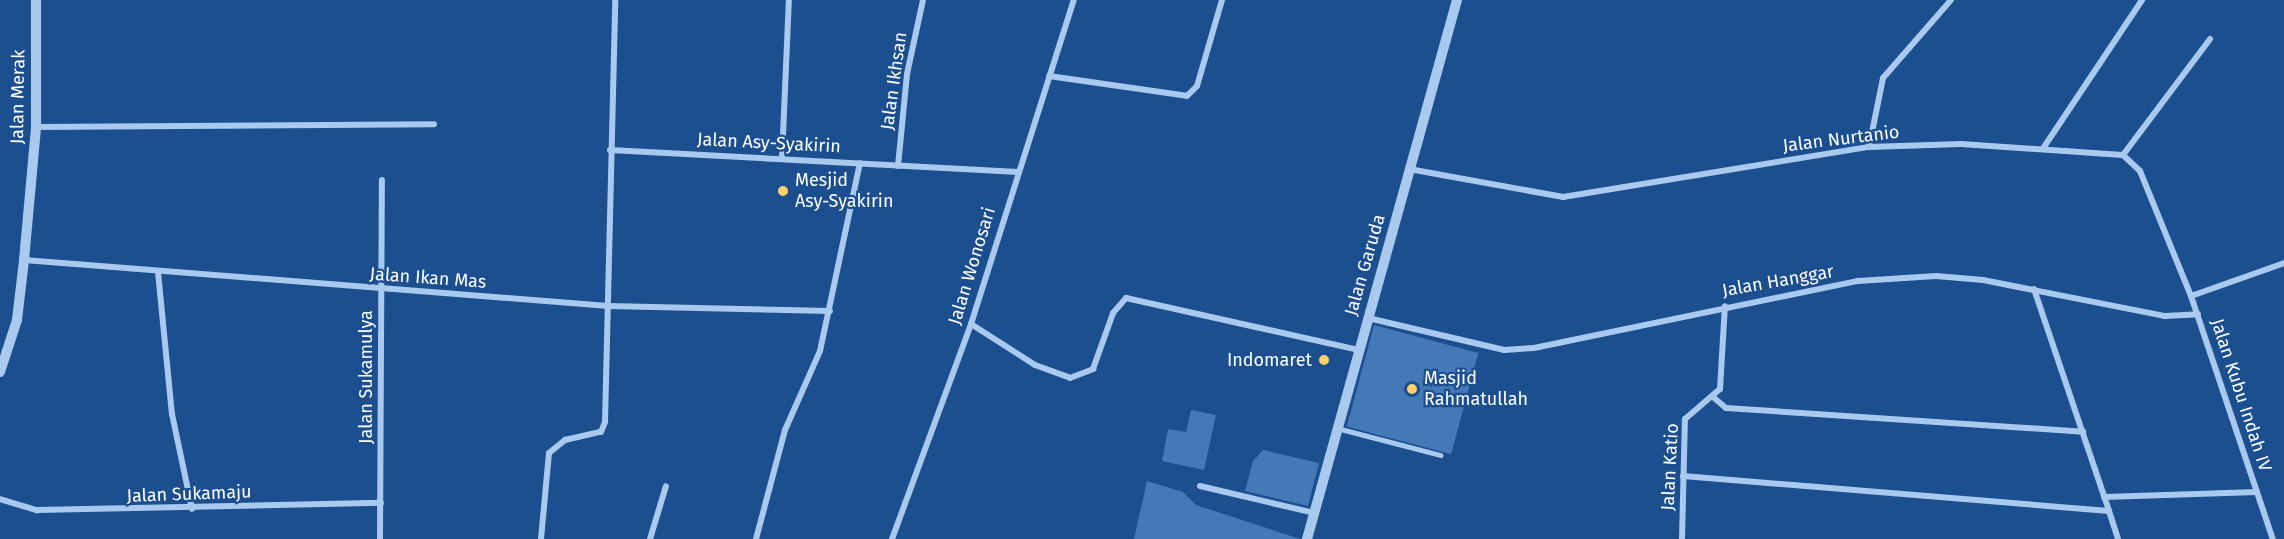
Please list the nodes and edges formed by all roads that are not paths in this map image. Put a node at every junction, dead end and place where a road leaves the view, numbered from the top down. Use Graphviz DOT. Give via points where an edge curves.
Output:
graph roads {
  1 [pos="36,0"];
  2 [pos="615,0"];
  3 [pos="789,0"];
  4 [pos="923,0"];
  5 [pos="1074,0"];
  6 [pos="1221,0"];
  7 [pos="1457,0"];
  8 [pos="1951,0"];
  9 [pos="2142,0"];
  10 [pos="2210,39"];
  11 [pos="1049,76"];
  12 [pos="434,124"];
  13 [pos="36,127"];
  14 [pos="1869,147"];
  15 [pos="2044,147"];
  16 [pos="610,150"];
  17 [pos="2123,155"];
  18 [pos="782,158"];
  19 [pos="860,163"];
  20 [pos="898,166"];
  21 [pos="1409,169"];
  22 [pos="1018,172"];
  23 [pos="382,180"];
  24 [pos="24,260"];
  25 [pos="2284,263"];
  26 [pos="158,272"];
  27 [pos="381,289"];
  28 [pos="2034,289"];
  29 [pos="2191,296"];
  30 [pos="608,306"];
  31 [pos="1725,306"];
  32 [pos="830,311"];
  33 [pos="2198,314"];
  34 [pos="1367,318"];
  35 [pos="971,324"];
  36 [pos="1358,350"];
  37 [pos="0,372"];
  38 [pos="1713,396"];
  39 [pos="1337,428"];
  40 [pos="2083,432"];
  41 [pos="1441,455"];
  42 [pos="1683,476"];
  43 [pos="666,486"];
  44 [pos="1200,486"];
  45 [pos="2257,492"];
  46 [pos="2104,496"];
  47 [pos="0,499"];
  48 [pos="381,503"];
  49 [pos="192,509"];
  50 [pos="2109,511"];
  51 [pos="1314,513"];
  52 [pos="543,538"];
  53 [pos="380,539"];
  54 [pos="650,539"];
  55 [pos="756,539"];
  56 [pos="892,539"];
  57 [pos="1307,539"];
  58 [pos="1682,539"];
  59 [pos="2118,539"];
  60 [pos="2273,539"];
  1 -- 13 [label="street, Jalan Merak"];
  2 -- 16 [label="street"];
  3 -- 18 [label="street"];
  4 -- 20 [label="street, Jalan Ikhsan" via="907,74"];
  5 -- 11 [label="street, Jalan Wonosari"];
  6 -- 11 [label="street" via="1197,86 1187,96"];
  7 -- 21 [label="street, Jalan Garuda"];
  8 -- 14 [label="street" via="1883,78"];
  9 -- 15 [label="street"];
  10 -- 17 [label="street"];
  11 -- 22 [label="street, Jalan Wonosari"];
  12 -- 13 [label="street"];
  13 -- 24 [label="street, Jalan Merak"];
  14 -- 15 [label="street, Jalan Nurtanio"];
  14 -- 21 [label="street, Jalan Nurtanio" via="1563,197"];
  15 -- 17 [label="street, Jalan Nurtanio"];
  16 -- 18 [label="street, Jalan Asy-Syakirin"];
  16 -- 30 [label="street"];
  17 -- 29 [label="street" via="2140,171"];
  18 -- 19 [label="street, Jalan Asy-Syakirin"];
  19 -- 20 [label="street"];
  19 -- 32 [label="street, Jalan Asy-Syakirin"];
  20 -- 22 [label="street"];
  21 -- 34 [label="street, Jalan Garuda"];
  22 -- 35 [label="street, Jalan Wonosari"];
  23 -- 27 [label="street, Jalan Sukamulya"];
  24 -- 26 [label="street, Jalan Ikan Mas"];
  24 -- 37 [label="street, Jalan Merak" via="17,320"];
  25 -- 29 [label="street"];
  26 -- 27 [label="street, Jalan Ikan Mas"];
  26 -- 49 [label="street" via="172,414"];
  27 -- 30 [label="street, Jalan Ikan Mas"];
  27 -- 48 [label="street, Jalan Sukamulya"];
  28 -- 31 [label="street, Jalan Hanggar" via="1925,277 1858,281"];
  28 -- 33 [label="street, Jalan Hanggar" via="2165,316"];
  28 -- 40 [label="street"];
  29 -- 33 [label="street, Jalan Kubu Indah IV"];
  30 -- 32 [label="street, Jalan Ikan Mas"];
  30 -- 52 [label="street" via="604,429 565,440 549,453"];
  31 -- 34 [label="street, Jalan Hanggar" via="1534,348 1504,350"];
  31 -- 38 [label="street" via="1722,381"];
  32 -- 55 [label="street, Jalan Asy-Syakirin" via="820,351 785,430"];
  33 -- 45 [label="street, Jalan Kubu Indah IV"];
  34 -- 36 [label="street, Jalan Garuda"];
  35 -- 36 [label="street" via="1035,365 1070,378 1093,369 1113,313 1126,298"];
  35 -- 56 [label="street, Jalan Wonosari"];
  36 -- 39 [label="street, Jalan Garuda"];
  38 -- 40 [label="street" via="1726,408"];
  38 -- 42 [label="street, Jalan Katio" via="1685,419"];
  39 -- 41 [label="lane"];
  39 -- 51 [label="street, Jalan Garuda"];
  40 -- 46 [label="street"];
  42 -- 50 [label="street"];
  42 -- 58 [label="street, Jalan Katio"];
  43 -- 54 [label="street"];
  44 -- 51 [label="street"];
  45 -- 46 [label="street"];
  45 -- 60 [label="street, Jalan Kubu Indah IV"];
  46 -- 50 [label="street"];
  47 -- 49 [label="street, Jalan Sukamaju" via="37,510"];
  48 -- 49 [label="street, Jalan Sukamaju"];
  48 -- 53 [label="street, Jalan Sukamulya"];
  50 -- 59 [label="street"];
  51 -- 57 [label="street, Jalan Garuda"];
}
